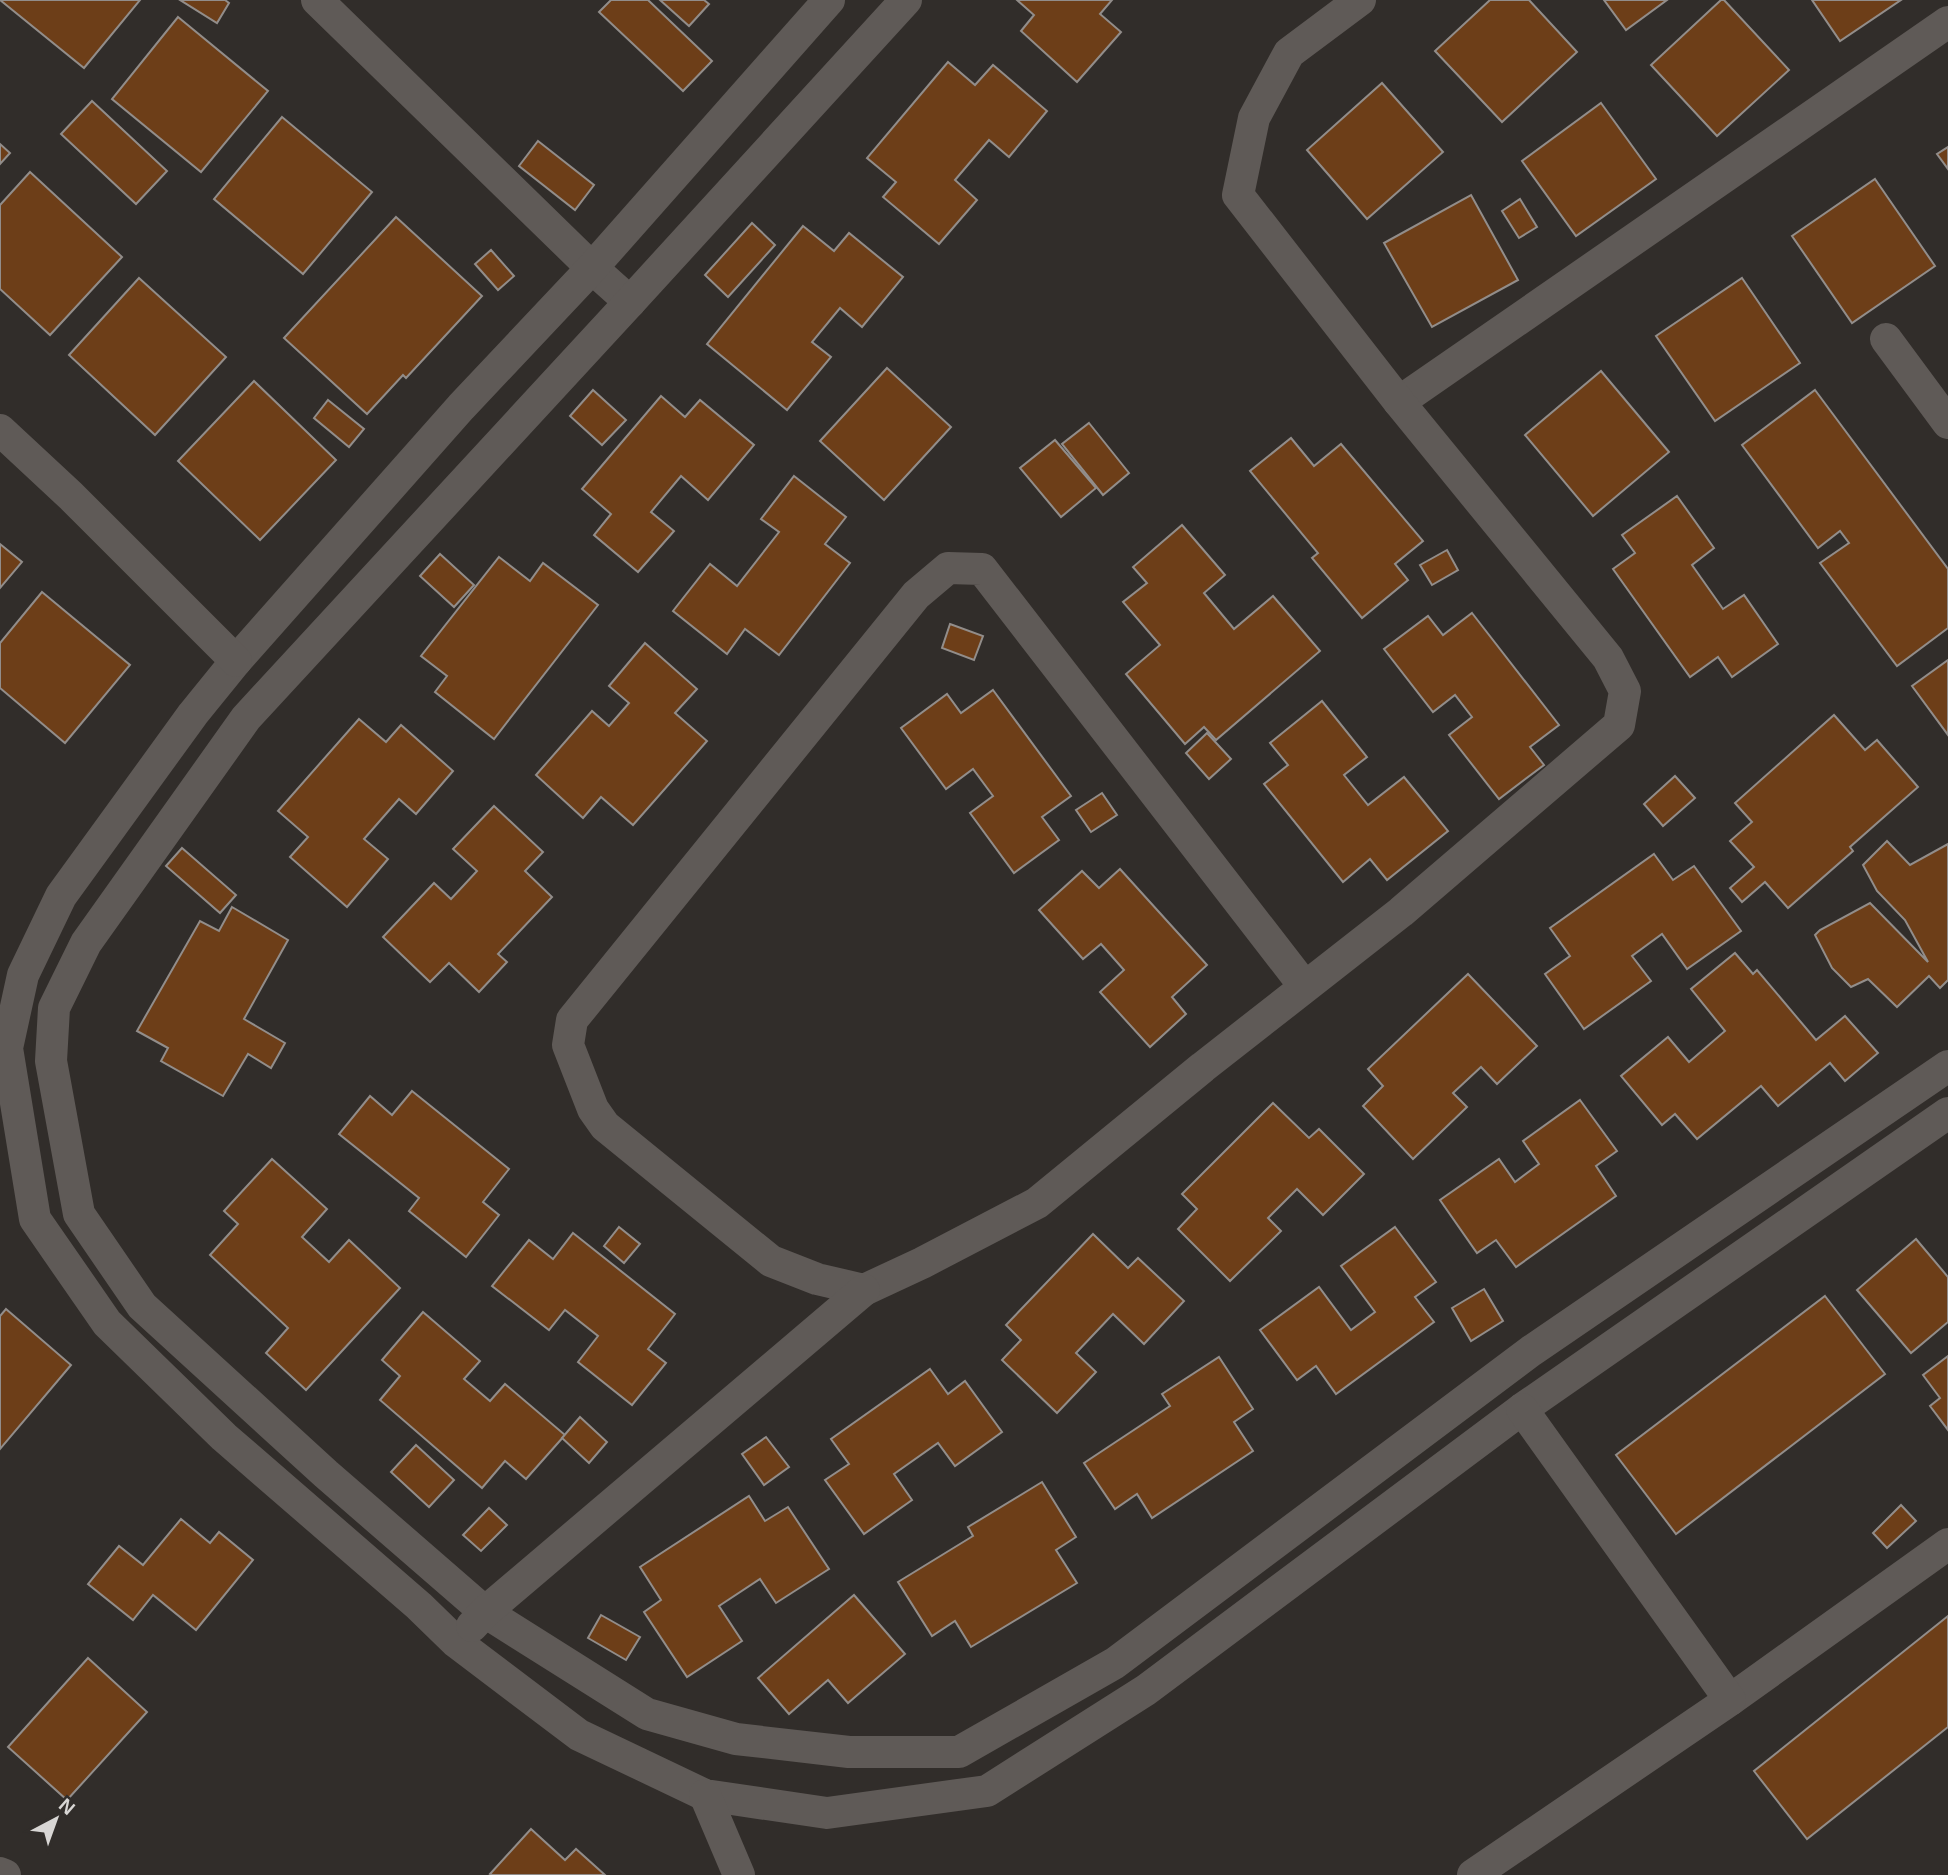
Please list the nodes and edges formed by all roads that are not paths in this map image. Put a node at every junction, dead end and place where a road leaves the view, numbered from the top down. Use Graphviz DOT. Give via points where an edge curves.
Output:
graph roads {
  1 [pos="317,0"];
  2 [pos="829,0"];
  3 [pos="906,0"];
  4 [pos="1360,0"];
  5 [pos="1948,22"];
  6 [pos="592,268"];
  7 [pos="630,303"];
  8 [pos="1886,339"];
  9 [pos="1399,402"];
  10 [pos="1948,423"];
  11 [pos="0,430"];
  12 [pos="236,661"];
  13 [pos="1305,987"];
  14 [pos="4,1047"];
  15 [pos="51,1061"];
  16 [pos="1948,1066"];
  17 [pos="1948,1114"];
  18 [pos="864,1290"];
  19 [pos="1522,1409"];
  20 [pos="1948,1545"];
  21 [pos="485,1612"];
  22 [pos="456,1642"];
  23 [pos="1730,1700"];
  24 [pos="705,1795"];
  25 [pos="0,1873"];
  26 [pos="5,1875"];
  27 [pos="738,1875"];
  28 [pos="1473,1875"];
  1 -- 6 [label="street"];
  2 -- 6 [label="street"];
  3 -- 7 [label="street"];
  4 -- 9 [label="street" via="1289,53 1254,118 1238,195"];
  5 -- 9 [label="street"];
  6 -- 7 [label="street"];
  6 -- 12 [label="street" via="461,407"];
  7 -- 15 [label="street" via="246,718 86,943 54,1008"];
  8 -- 10 [label="street"];
  9 -- 13 [label="street" via="1608,657 1625,691 1619,725 1401,912"];
  11 -- 12 [label="street"];
  12 -- 14 [label="street" via="61,896 23,975"];
  13 -- 18 [label="street" via="1037,1203"];
  13 -- 18 [label="street" via="982,569 948,568 916,595 572,1020 568,1045 593,1109 605,1126 771,1261"];
  14 -- 15 [label="street"];
  14 -- 22 [label="street" via="35,1219 107,1323 224,1437"];
  15 -- 21 [label="street" via="79,1214 142,1306"];
  16 -- 21 [label="street" via="1531,1351 1115,1663 959,1752 849,1752 736,1739 647,1714"];
  17 -- 19 [label="street"];
  18 -- 21 [label="street"];
  19 -- 23 [label="street"];
  19 -- 24 [label="street" via="1146,1690 988,1791 827,1813"];
  20 -- 23 [label="street"];
  21 -- 22 [label="street"];
  22 -- 24 [label="street" via="579,1735"];
  23 -- 28 [label="street"];
  24 -- 27 [label="street"];
  25 -- 26 [label="street"];
}
